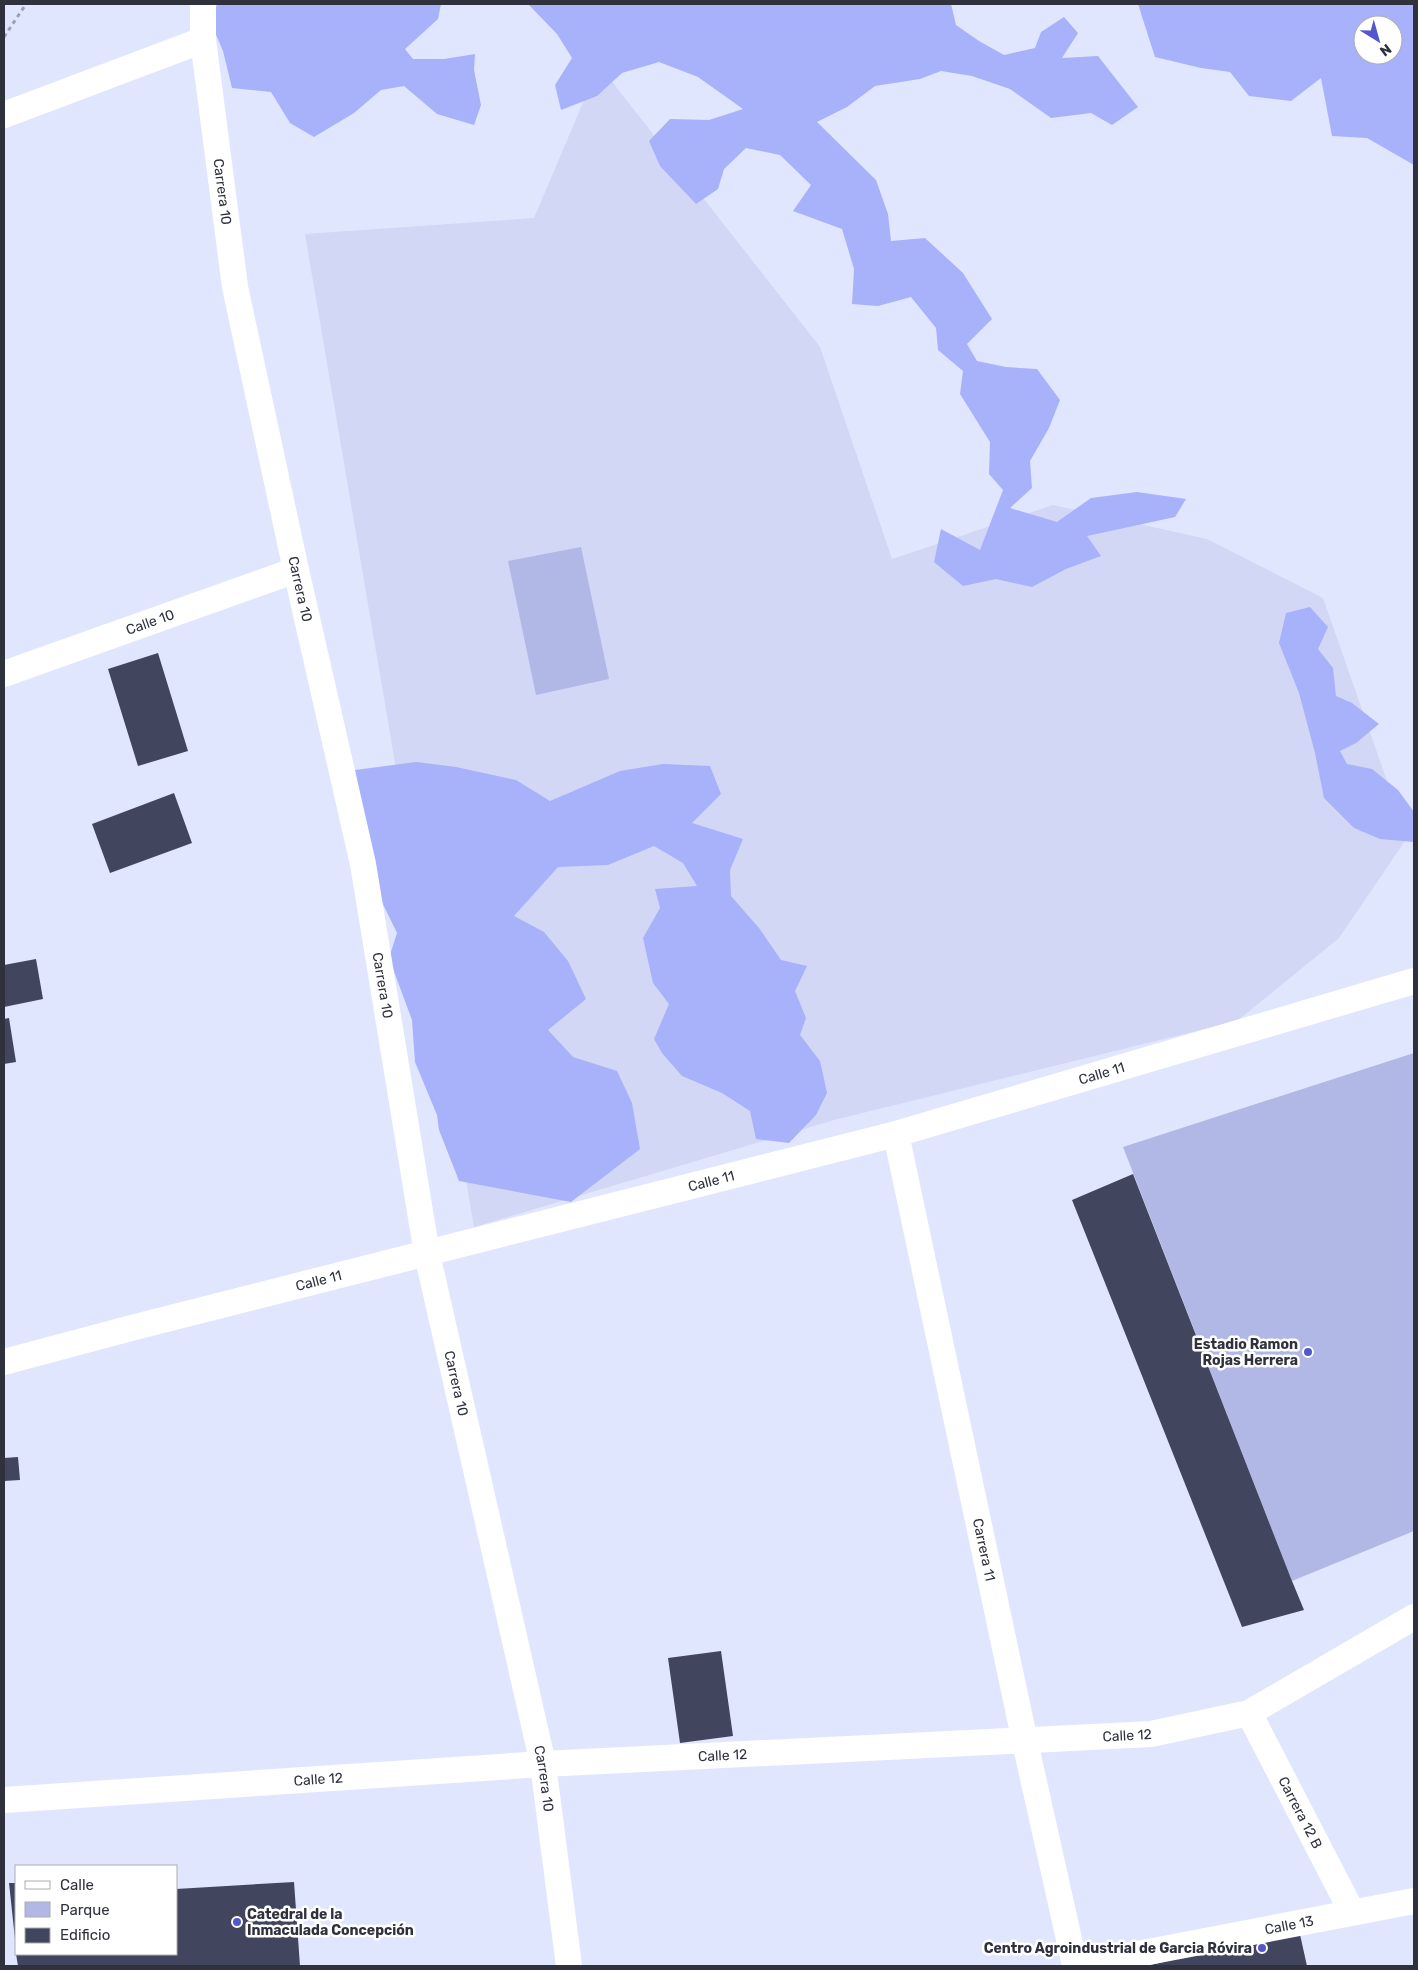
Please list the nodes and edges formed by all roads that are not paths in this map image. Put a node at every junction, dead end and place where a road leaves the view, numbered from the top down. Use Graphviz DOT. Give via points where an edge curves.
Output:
graph roads {
  1 [pos="203,4"];
  2 [pos="203,40"];
  3 [pos="4,115"];
  4 [pos="296,570"];
  5 [pos="4,674"];
  6 [pos="1414,980"];
  7 [pos="896,1134"];
  8 [pos="427,1254"];
  9 [pos="4,1362"];
  10 [pos="1414,1617"];
  11 [pos="1249,1713"];
  12 [pos="1025,1742"];
  13 [pos="542,1764"];
  14 [pos="4,1800"];
  15 [pos="1414,1901"];
  16 [pos="1352,1912"];
  17 [pos="569,1966"];
  18 [pos="1075,1966"];
  1 -- 2 [label="street, Carrera 10"];
  2 -- 3 [label="street"];
  2 -- 4 [label="street, Carrera 10" via="235,286"];
  4 -- 5 [label="street, Calle 10"];
  4 -- 8 [label="street, Carrera 10" via="364,864"];
  6 -- 7 [label="street, Calle 11"];
  7 -- 8 [label="street, Calle 11"];
  7 -- 12 [label="street, Carrera 11"];
  8 -- 9 [label="street, Calle 11"];
  8 -- 13 [label="street, Carrera 10"];
  10 -- 11 [label="street, Calle 12"];
  11 -- 12 [label="street, Calle 12" via="1152,1734"];
  11 -- 16 [label="street, Carrera 12 B"];
  12 -- 13 [label="street, Calle 12"];
  12 -- 18 [label="street, Carrera 11"];
  13 -- 14 [label="street, Calle 12"];
  13 -- 17 [label="street, Carrera 10"];
  15 -- 16 [label="street, Calle 13"];
  16 -- 18 [label="street, Calle 13"];
}
